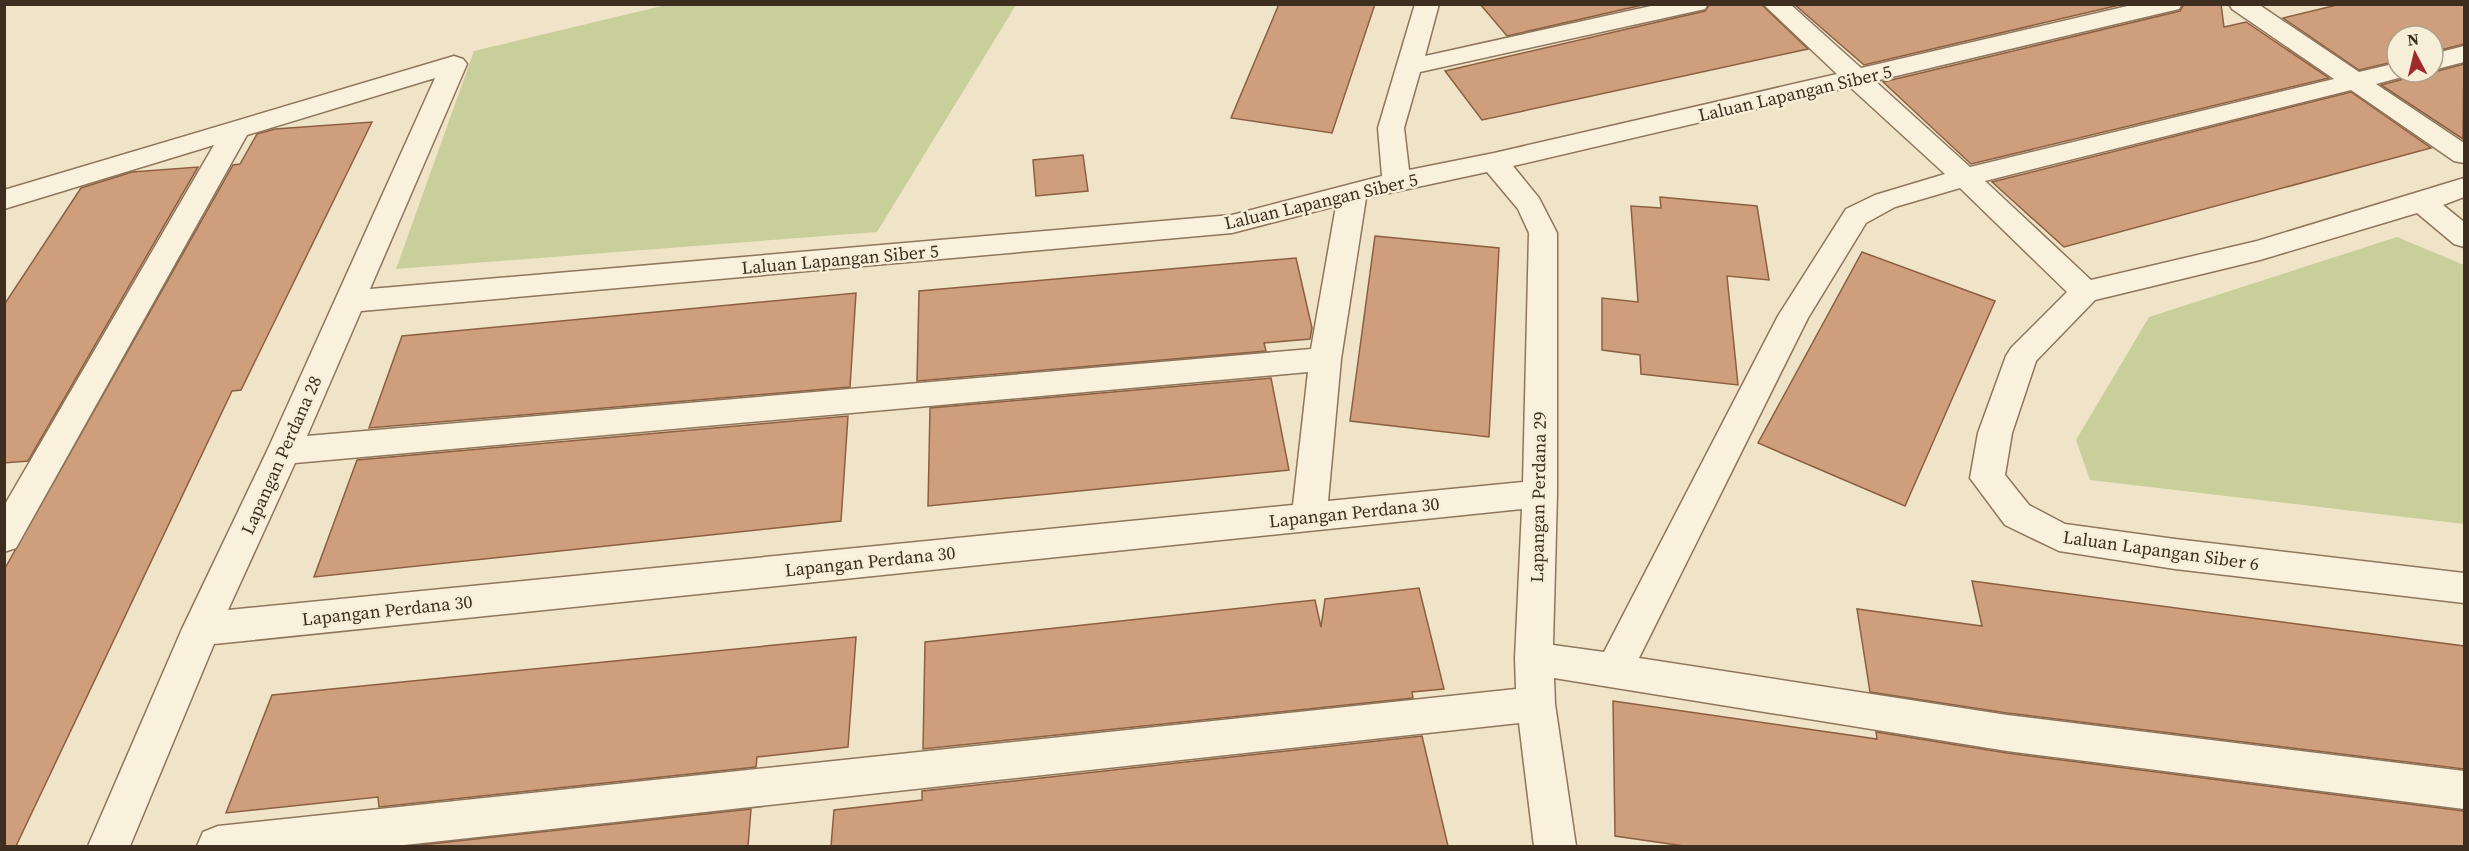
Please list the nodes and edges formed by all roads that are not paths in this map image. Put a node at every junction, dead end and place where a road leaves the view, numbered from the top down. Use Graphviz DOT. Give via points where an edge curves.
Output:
graph roads {
  1 [pos="1427,4"];
  2 [pos="1696,4"];
  3 [pos="1775,4"];
  4 [pos="2170,4"];
  5 [pos="2241,4"];
  6 [pos="2464,54"];
  7 [pos="2445,59"];
  8 [pos="1408,67"];
  9 [pos="2385,74"];
  10 [pos="1856,79"];
  11 [pos="2356,81"];
  12 [pos="236,131"];
  13 [pos="2464,155"];
  14 [pos="1494,162"];
  15 [pos="1965,177"];
  16 [pos="1396,181"];
  17 [pos="2464,187"];
  18 [pos="1353,192"];
  19 [pos="2422,202"];
  20 [pos="9,204"];
  21 [pos="2464,237"];
  22 [pos="2085,292"];
  23 [pos="348,302"];
  24 [pos="1325,359"];
  25 [pos="284,451"];
  26 [pos="1539,494"];
  27 [pos="1309,516"];
  28 [pos="4,538"];
  29 [pos="2464,588"];
  30 [pos="201,629"];
  31 [pos="1534,658"];
  32 [pos="1614,670"];
  33 [pos="1536,705"];
  34 [pos="2464,790"];
  35 [pos="109,846"];
  36 [pos="218,846"];
  37 [pos="1555,846"];
  1 -- 8 [label="street"];
  2 -- 8 [label="street"];
  3 -- 10 [label="street"];
  4 -- 10 [label="street, Laluan Lapangan Siber 5"];
  5 -- 11 [label="street"];
  6 -- 7 [label="street"];
  8 -- 16 [label="street" via="1390,128"];
  9 -- 11 [label="street"];
  10 -- 14 [label="street, Laluan Lapangan Siber 5"];
  10 -- 15 [label="street"];
  11 -- 13 [label="street"];
  11 -- 15 [label="street"];
  12 -- 20 [label="street"];
  12 -- 23 [label="street, Lapangan Perdana 28" via="454,64"];
  12 -- 28 [label="street"];
  14 -- 16 [label="street, Laluan Lapangan Siber 5"];
  14 -- 26 [label="street, Lapangan Perdana 29" via="1538,217 1543,233"];
  15 -- 22 [label="street"];
  15 -- 32 [label="street" via="1885,201 1856,216 1793,316"];
  16 -- 18 [label="street, Laluan Lapangan Siber 5"];
  17 -- 19 [label="street"];
  18 -- 23 [label="street, Laluan Lapangan Siber 5" via="1232,224"];
  18 -- 24 [label="street"];
  19 -- 21 [label="street"];
  19 -- 22 [label="street" via="2260,250"];
  22 -- 29 [label="street, Laluan Lapangan Siber 6" via="2022,356 1995,433 1987,478 2017,515 2059,537"];
  23 -- 25 [label="street, Lapangan Perdana 28"];
  24 -- 25 [label="street"];
  24 -- 27 [label="street"];
  25 -- 30 [label="street, Lapangan Perdana 28"];
  26 -- 27 [label="street, Lapangan Perdana 30"];
  26 -- 31 [label="street, Lapangan Perdana 29"];
  27 -- 30 [label="street, Lapangan Perdana 30"];
  30 -- 35 [label="street, Lapangan Perdana 28"];
  31 -- 32 [label="street"];
  31 -- 33 [label="street, Lapangan Perdana 29"];
  32 -- 34 [label="street" via="2007,733"];
  33 -- 36 [label="street"];
  33 -- 37 [label="street, Lapangan Perdana 29"];
}
